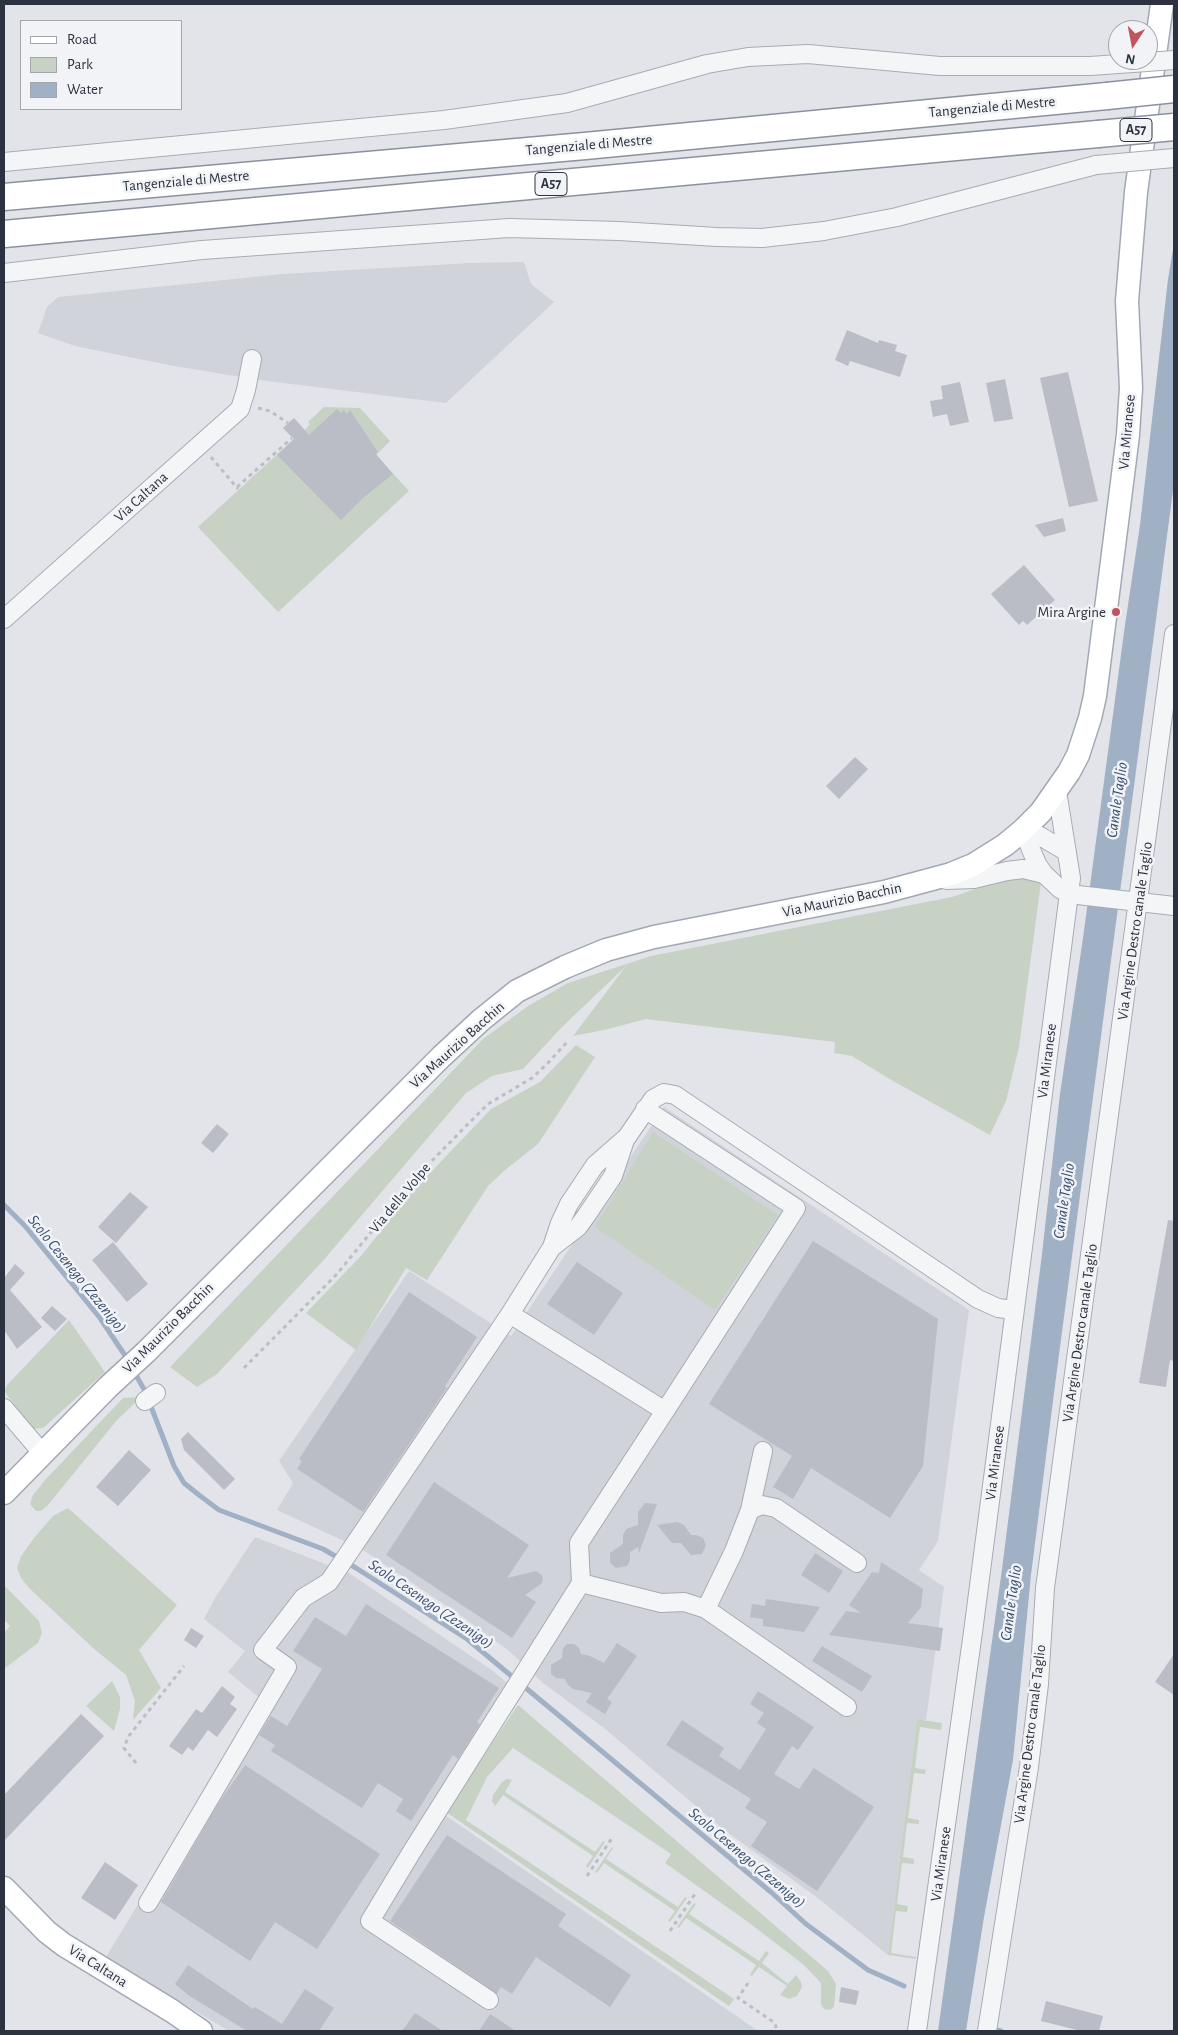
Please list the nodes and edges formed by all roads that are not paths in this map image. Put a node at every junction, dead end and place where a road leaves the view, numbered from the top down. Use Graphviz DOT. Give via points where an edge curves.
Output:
graph roads {
  1 [pos="1162,4"];
  2 [pos="1174,60"];
  3 [pos="1174,89"];
  4 [pos="1174,127"];
  5 [pos="1174,158"];
  6 [pos="4,162"];
  7 [pos="4,197"];
  8 [pos="4,234"];
  9 [pos="4,273"];
  10 [pos="247,382"];
  11 [pos="4,619"];
  12 [pos="1174,634"];
  13 [pos="1056,791"];
  14 [pos="1023,830"];
  15 [pos="1067,852"];
  16 [pos="1044,874"];
  17 [pos="930,881"];
  18 [pos="1075,894"];
  19 [pos="1131,900"];
  20 [pos="1174,906"];
  21 [pos="645,1109"];
  22 [pos="1014,1310"];
  23 [pos="510,1314"];
  24 [pos="4,1408"];
  25 [pos="665,1411"];
  26 [pos="763,1451"];
  27 [pos="43,1454"];
  28 [pos="4,1494"];
  29 [pos="750,1510"];
  30 [pos="857,1563"];
  31 [pos="581,1583"];
  32 [pos="706,1609"];
  33 [pos="847,1706"];
  34 [pos="4,1888"];
  35 [pos="148,1903"];
  36 [pos="489,2000"];
  37 [pos="201,2031"];
  38 [pos="918,2031"];
  39 [pos="987,2031"];
  1 -- 13 [label="main road, Via Miranese" via="1136,192 1127,301 1131,388 1128,435 1095,696 1078,755"];
  2 -- 6 [label="street, bridge" via="1090,66 940,66 808,54 748,57 688,69 567,103 444,120"];
  3 -- 7 [label="highway, Tangenziale di Mestre / A57, bridge" via="585,146"];
  4 -- 8 [label="highway, A57, bridge"];
  5 -- 9 [label="street, bridge" via="1096,166 897,217 824,231 762,238 509,228 202,250"];
  10 -- 11 [label="street, Via Caltana" via="240,409"];
  12 -- 19 [label="street, Via Argine Destro canale Taglio"];
  13 -- 14 [label="main road, Via Maurizio Bacchin"];
  13 -- 15 [label="street, Via Miranese"];
  14 -- 15 [label="street"];
  14 -- 16 [label="street"];
  14 -- 17 [label="main road, Via Maurizio Bacchin" via="972,865"];
  15 -- 18 [label="street, Via Miranese"];
  16 -- 17 [label="street" via="1023,869 974,878"];
  16 -- 18 [label="street" via="1060,889"];
  17 -- 27 [label="main road, Via Maurizio Bacchin" via="813,908 654,937 606,950 565,966 517,992 442,1056"];
  18 -- 19 [label="street"];
  18 -- 22 [label="street, Via Miranese"];
  19 -- 20 [label="street"];
  19 -- 39 [label="street, Via Argine Destro canale Taglio" via="1045,1588 1039,1684 1029,1767"];
  21 -- 22 [label="street" via="664,1093 675,1096 978,1299 998,1308"];
  21 -- 23 [label="street" via="626,1137 595,1165 560,1223 552,1247"];
  21 -- 25 [label="street" via="796,1208"];
  22 -- 38 [label="street, Via Miranese"];
  23 -- 25 [label="street"];
  23 -- 35 [label="street" via="329,1582 303,1598 263,1650 287,1667"];
  24 -- 27 [label="street"];
  25 -- 31 [label="street" via="579,1543"];
  26 -- 29 [label="street"];
  27 -- 28 [label="main road, Via Maurizio Bacchin"];
  29 -- 30 [label="street" via="762,1505 776,1508"];
  29 -- 32 [label="street"];
  31 -- 32 [label="street" via="660,1603 684,1602"];
  31 -- 36 [label="street" via="370,1921"];
  32 -- 33 [label="street"];
  34 -- 37 [label="main road, Via Caltana" via="64,1945"];
}
